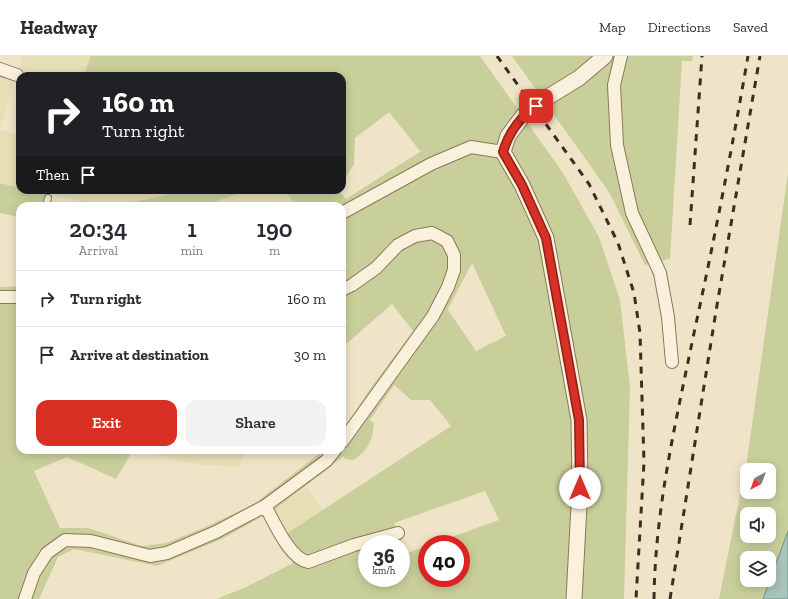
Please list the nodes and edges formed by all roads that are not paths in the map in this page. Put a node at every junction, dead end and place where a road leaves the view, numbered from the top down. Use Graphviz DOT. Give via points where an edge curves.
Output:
graph roads {
  1 [pos="605,56"];
  2 [pos="621,56"];
  3 [pos="0,70"];
  4 [pos="16,75"];
  5 [pos="503,152"];
  6 [pos="48,198"];
  7 [pos="47,202"];
  8 [pos="346,211"];
  9 [pos="346,288"];
  10 [pos="0,297"];
  11 [pos="16,297"];
  12 [pos="672,362"];
  13 [pos="346,436"];
  14 [pos="332,454"];
  15 [pos="265,506"];
  16 [pos="398,533"];
  17 [pos="25,599"];
  18 [pos="574,599"];
  1 -- 5 [label="street, bridge" via="579,78 523,116 508,136"];
  2 -- 12 [label="street" via="614,85 617,145 632,213 660,273 668,316"];
  3 -- 4 [label="street"];
  5 -- 8 [label="street" via="471,146 431,164"];
  5 -- 18 [label="street" via="522,185 546,238 579,420 580,488"];
  6 -- 7 [label="lane"];
  9 -- 13 [label="street" via="376,268 398,245 415,236 432,233 447,241 454,255 452,276 433,316"];
  10 -- 11 [label="street"];
  14 -- 15 [label="street" via="326,461"];
  15 -- 16 [label="street" via="293,554 308,562"];
  15 -- 17 [label="street" via="216,532 167,553 150,556 91,541 65,540 47,553 34,573"];
}
